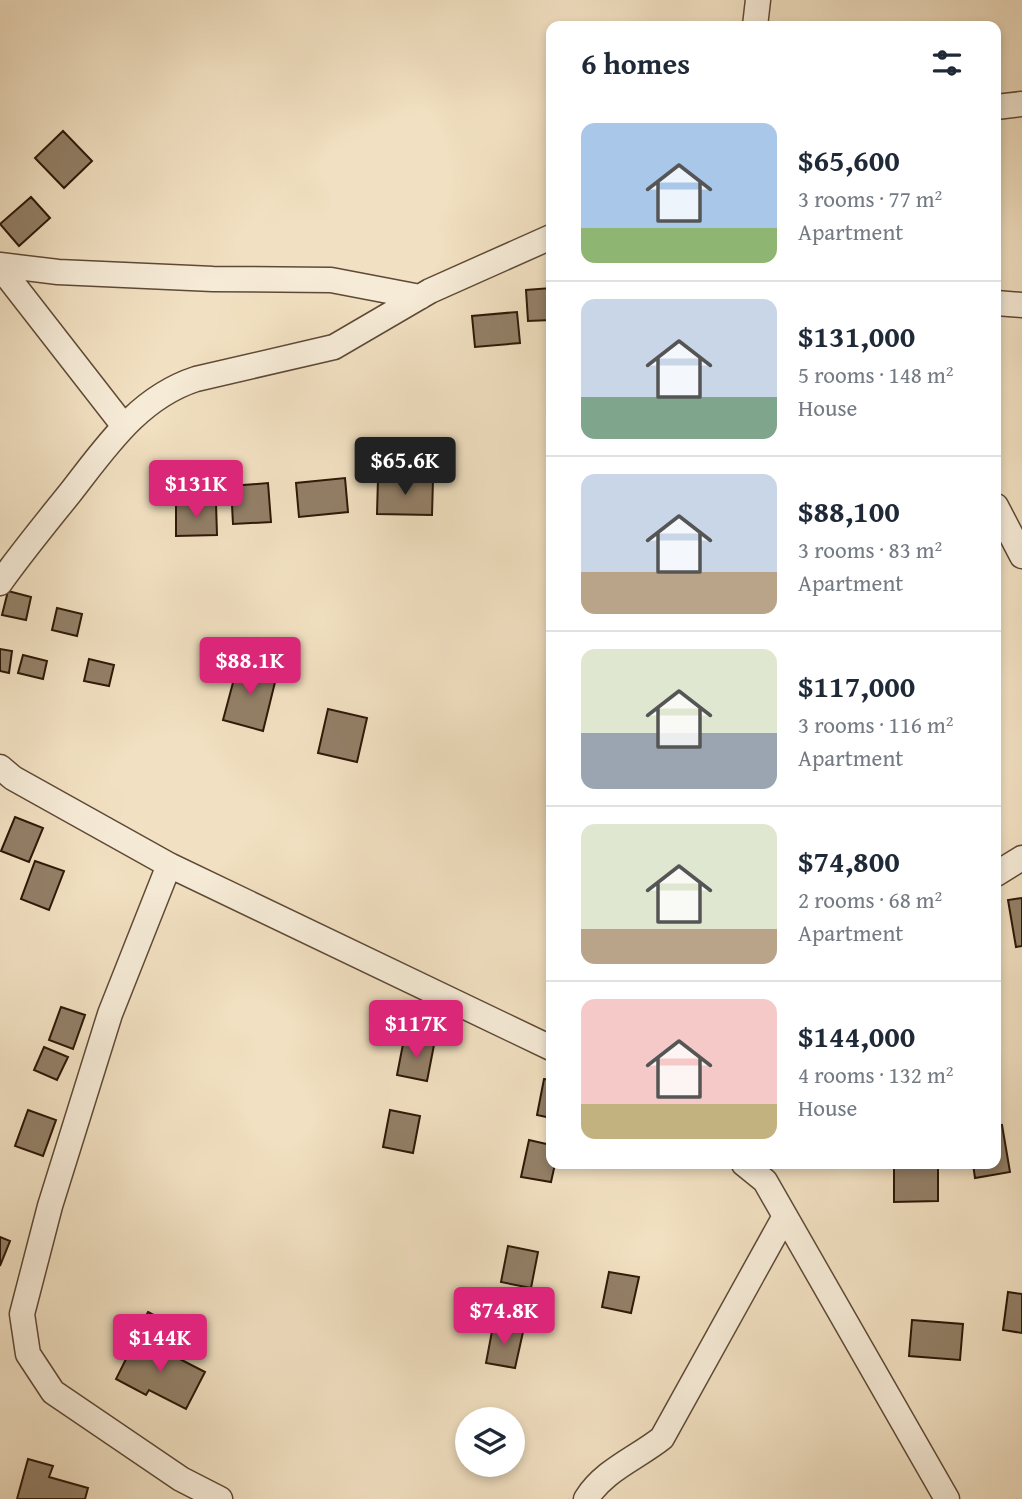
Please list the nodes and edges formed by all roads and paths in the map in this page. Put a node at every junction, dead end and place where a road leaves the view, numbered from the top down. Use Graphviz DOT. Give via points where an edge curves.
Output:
graph roads {
  1 [pos="758,0"];
  2 [pos="756,21"];
  3 [pos="1022,104"];
  4 [pos="1001,106"];
  5 [pos="546,239"];
  6 [pos="0,266"];
  7 [pos="420,297"];
  8 [pos="1001,303"];
  9 [pos="1022,305"];
  10 [pos="123,425"];
  11 [pos="1001,516"];
  12 [pos="1022,556"];
  13 [pos="0,583"];
  14 [pos="0,767"];
  15 [pos="1022,858"];
  16 [pos="169,865"];
  17 [pos="1001,871"];
  18 [pos="546,1046"];
  19 [pos="750,1169"];
  20 [pos="785,1216"];
  21 [pos="220,1499"];
  22 [pos="586,1499"];
  23 [pos="947,1499"];
  1 -- 2 [label="street"];
  3 -- 4 [label="street"];
  5 -- 7 [label="street"];
  6 -- 7 [label="street" via="213,279 331,280"];
  6 -- 10 [label="street"];
  7 -- 10 [label="street" via="334,347 176,385"];
  8 -- 9 [label="street"];
  10 -- 13 [label="street"];
  11 -- 12 [label="street"];
  14 -- 16 [label="street"];
  15 -- 17 [label="street"];
  16 -- 18 [label="street"];
  16 -- 21 [label="street" via="110,1014 50,1206 22,1314 29,1354 53,1392 181,1479"];
  19 -- 20 [label="street" via="765,1181"];
  20 -- 22 [label="street" via="662,1438 615,1469"];
  20 -- 23 [label="street"];
}
